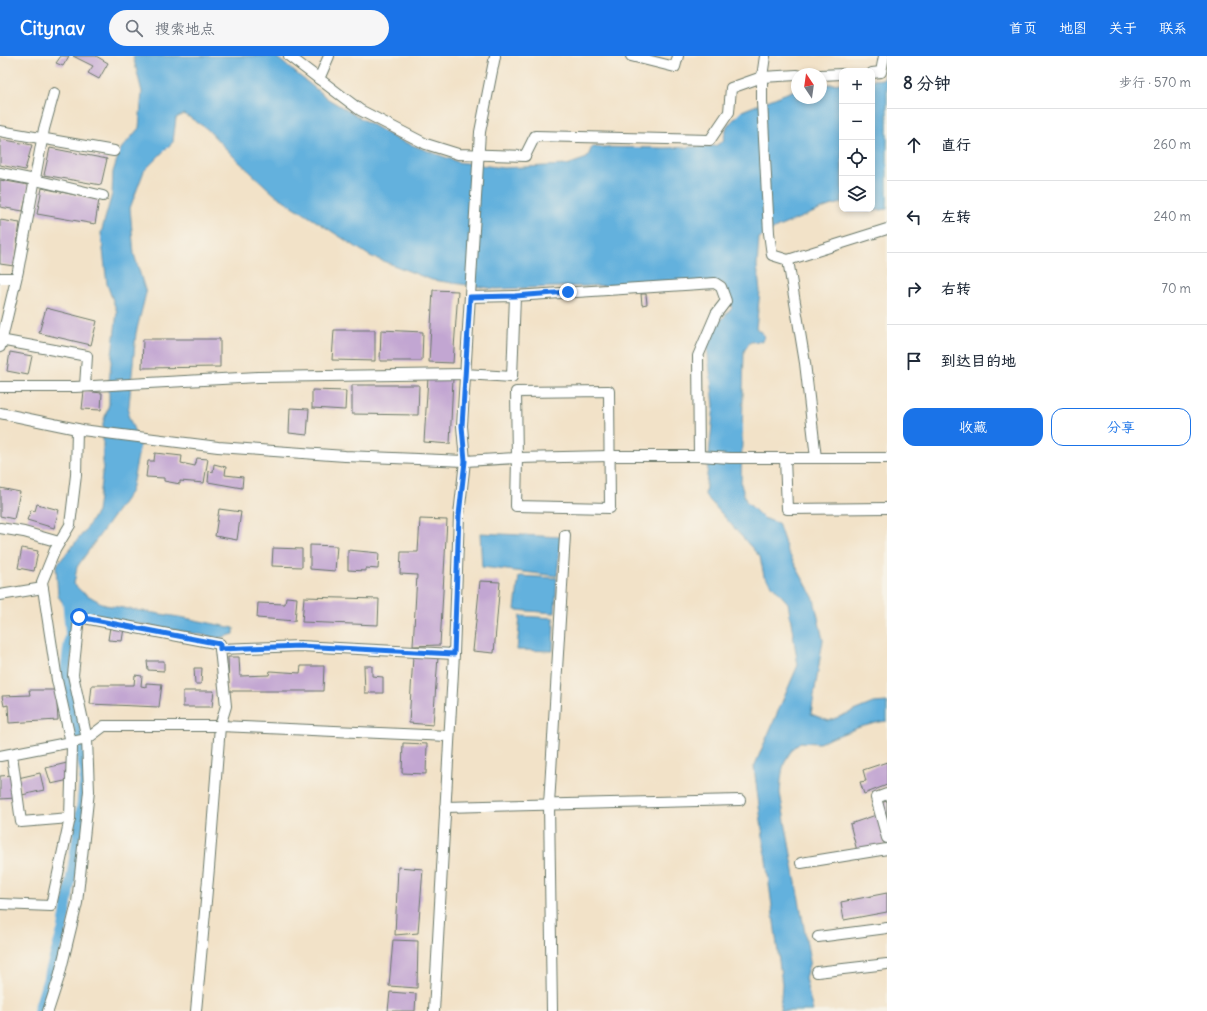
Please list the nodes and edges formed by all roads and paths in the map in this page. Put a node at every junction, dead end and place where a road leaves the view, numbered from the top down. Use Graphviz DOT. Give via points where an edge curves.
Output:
graph roads {
  1 [pos="289,56"];
  2 [pos="329,56"];
  3 [pos="495,56"];
  4 [pos="631,56"];
  5 [pos="678,56"];
  6 [pos="766,56"];
  7 [pos="884,56"];
  8 [pos="875,72"];
  9 [pos="827,74"];
  10 [pos="839,74"];
  11 [pos="791,76"];
  12 [pos="762,77"];
  13 [pos="319,79"];
  14 [pos="54,93"];
  15 [pos="0,131"];
  16 [pos="43,138"];
  17 [pos="114,152"];
  18 [pos="478,154"];
  19 [pos="0,173"];
  20 [pos="35,180"];
  21 [pos="103,196"];
  22 [pos="887,229"];
  23 [pos="788,260"];
  24 [pos="0,278"];
  25 [pos="16,278"];
  26 [pos="470,293"];
  27 [pos="515,296"];
  28 [pos="0,342"];
  29 [pos="466,374"];
  30 [pos="512,377"];
  31 [pos="84,386"];
  32 [pos="0,387"];
  33 [pos="516,392"];
  34 [pos="0,413"];
  35 [pos="80,429"];
  36 [pos="610,456"];
  37 [pos="699,456"];
  38 [pos="517,458"];
  39 [pos="785,458"];
  40 [pos="816,458"];
  41 [pos="887,458"];
  42 [pos="465,461"];
  43 [pos="887,508"];
  44 [pos="0,528"];
  45 [pos="566,536"];
  46 [pos="59,542"];
  47 [pos="43,588"];
  48 [pos="0,595"];
  49 [pos="220,649"];
  50 [pos="454,654"];
  51 [pos="220,726"];
  52 [pos="448,736"];
  53 [pos="87,739"];
  54 [pos="70,742"];
  55 [pos="12,755"];
  56 [pos="0,756"];
  57 [pos="887,794"];
  58 [pos="740,800"];
  59 [pos="549,805"];
  60 [pos="445,807"];
  61 [pos="70,818"];
  62 [pos="887,838"];
  63 [pos="887,849"];
  64 [pos="802,863"];
  65 [pos="0,904"];
  66 [pos="887,928"];
  67 [pos="818,937"];
  68 [pos="887,964"];
  69 [pos="817,972"];
  70 [pos="48,1011"];
  71 [pos="196,1011"];
  72 [pos="434,1011"];
  73 [pos="552,1011"];
  1 -- 13 [label="street"];
  2 -- 13 [label="street"];
  3 -- 18 [label="street"];
  4 -- 5 [label="street" via="675,67"];
  6 -- 12 [label="street"];
  7 -- 8 [label="street" via="881,72"];
  9 -- 10 [label="street"];
  11 -- 12 [label="street"];
  12 -- 18 [label="street" via="731,88 728,112 710,140 535,136 525,156"];
  12 -- 23 [label="street" via="772,255"];
  13 -- 18 [label="street" via="360,110 426,144 458,154"];
  14 -- 16 [label="street"];
  15 -- 16 [label="street"];
  16 -- 17 [label="street"];
  16 -- 20 [label="street"];
  18 -- 26 [label="street"];
  19 -- 20 [label="street"];
  20 -- 21 [label="street"];
  20 -- 25 [label="street"];
  22 -- 23 [label="street"];
  23 -- 40 [label="street" via="805,363"];
  24 -- 25 [label="street"];
  25 -- 28 [label="street"];
  26 -- 27 [label="street"];
  26 -- 29 [label="street"];
  27 -- 30 [label="street"];
  27 -- 37 [label="street" via="715,283 721,287 726,301 716,314 698,356"];
  28 -- 31 [label="street" via="87,356"];
  29 -- 30 [label="street"];
  29 -- 31 [label="street" via="258,377"];
  29 -- 42 [label="street" via="462,426"];
  30 -- 33 [label="street"];
  31 -- 32 [label="street"];
  33 -- 36 [label="street" via="609,391"];
  33 -- 38 [label="street"];
  34 -- 35 [label="street"];
  35 -- 42 [label="street" via="226,448"];
  35 -- 46 [label="street" via="70,525"];
  36 -- 37 [label="street"];
  36 -- 38 [label="street"];
  36 -- 38 [label="street" via="610,508 516,506"];
  37 -- 39 [label="street"];
  38 -- 42 [label="street"];
  39 -- 40 [label="street"];
  39 -- 43 [label="street" via="787,509"];
  40 -- 41 [label="street"];
  42 -- 50 [label="street" via="459,515"];
  44 -- 46 [label="street"];
  45 -- 59 [label="street"];
  46 -- 47 [label="street" via="42,582"];
  47 -- 48 [label="street"];
  47 -- 54 [label="street" via="57,680"];
  49 -- 50 [label="street" via="300,646"];
  49 -- 51 [label="street" via="226,706"];
  49 -- 53 [label="street" via="220,644 79,617 73,675"];
  50 -- 52 [label="street"];
  51 -- 52 [label="street"];
  51 -- 53 [label="street" via="104,726"];
  51 -- 71 [label="street"];
  52 -- 60 [label="street"];
  53 -- 54 [label="street"];
  53 -- 70 [label="street" via="89,791 77,903"];
  54 -- 55 [label="street"];
  54 -- 61 [label="street"];
  55 -- 56 [label="street"];
  55 -- 61 [label="street" via="21,822"];
  57 -- 62 [label="street" via="876,798"];
  58 -- 59 [label="street"];
  59 -- 60 [label="street"];
  59 -- 73 [label="street"];
  60 -- 72 [label="street"];
  61 -- 65 [label="street" via="51,906"];
  63 -- 64 [label="street"];
  66 -- 67 [label="street"];
  68 -- 69 [label="street"];
}
